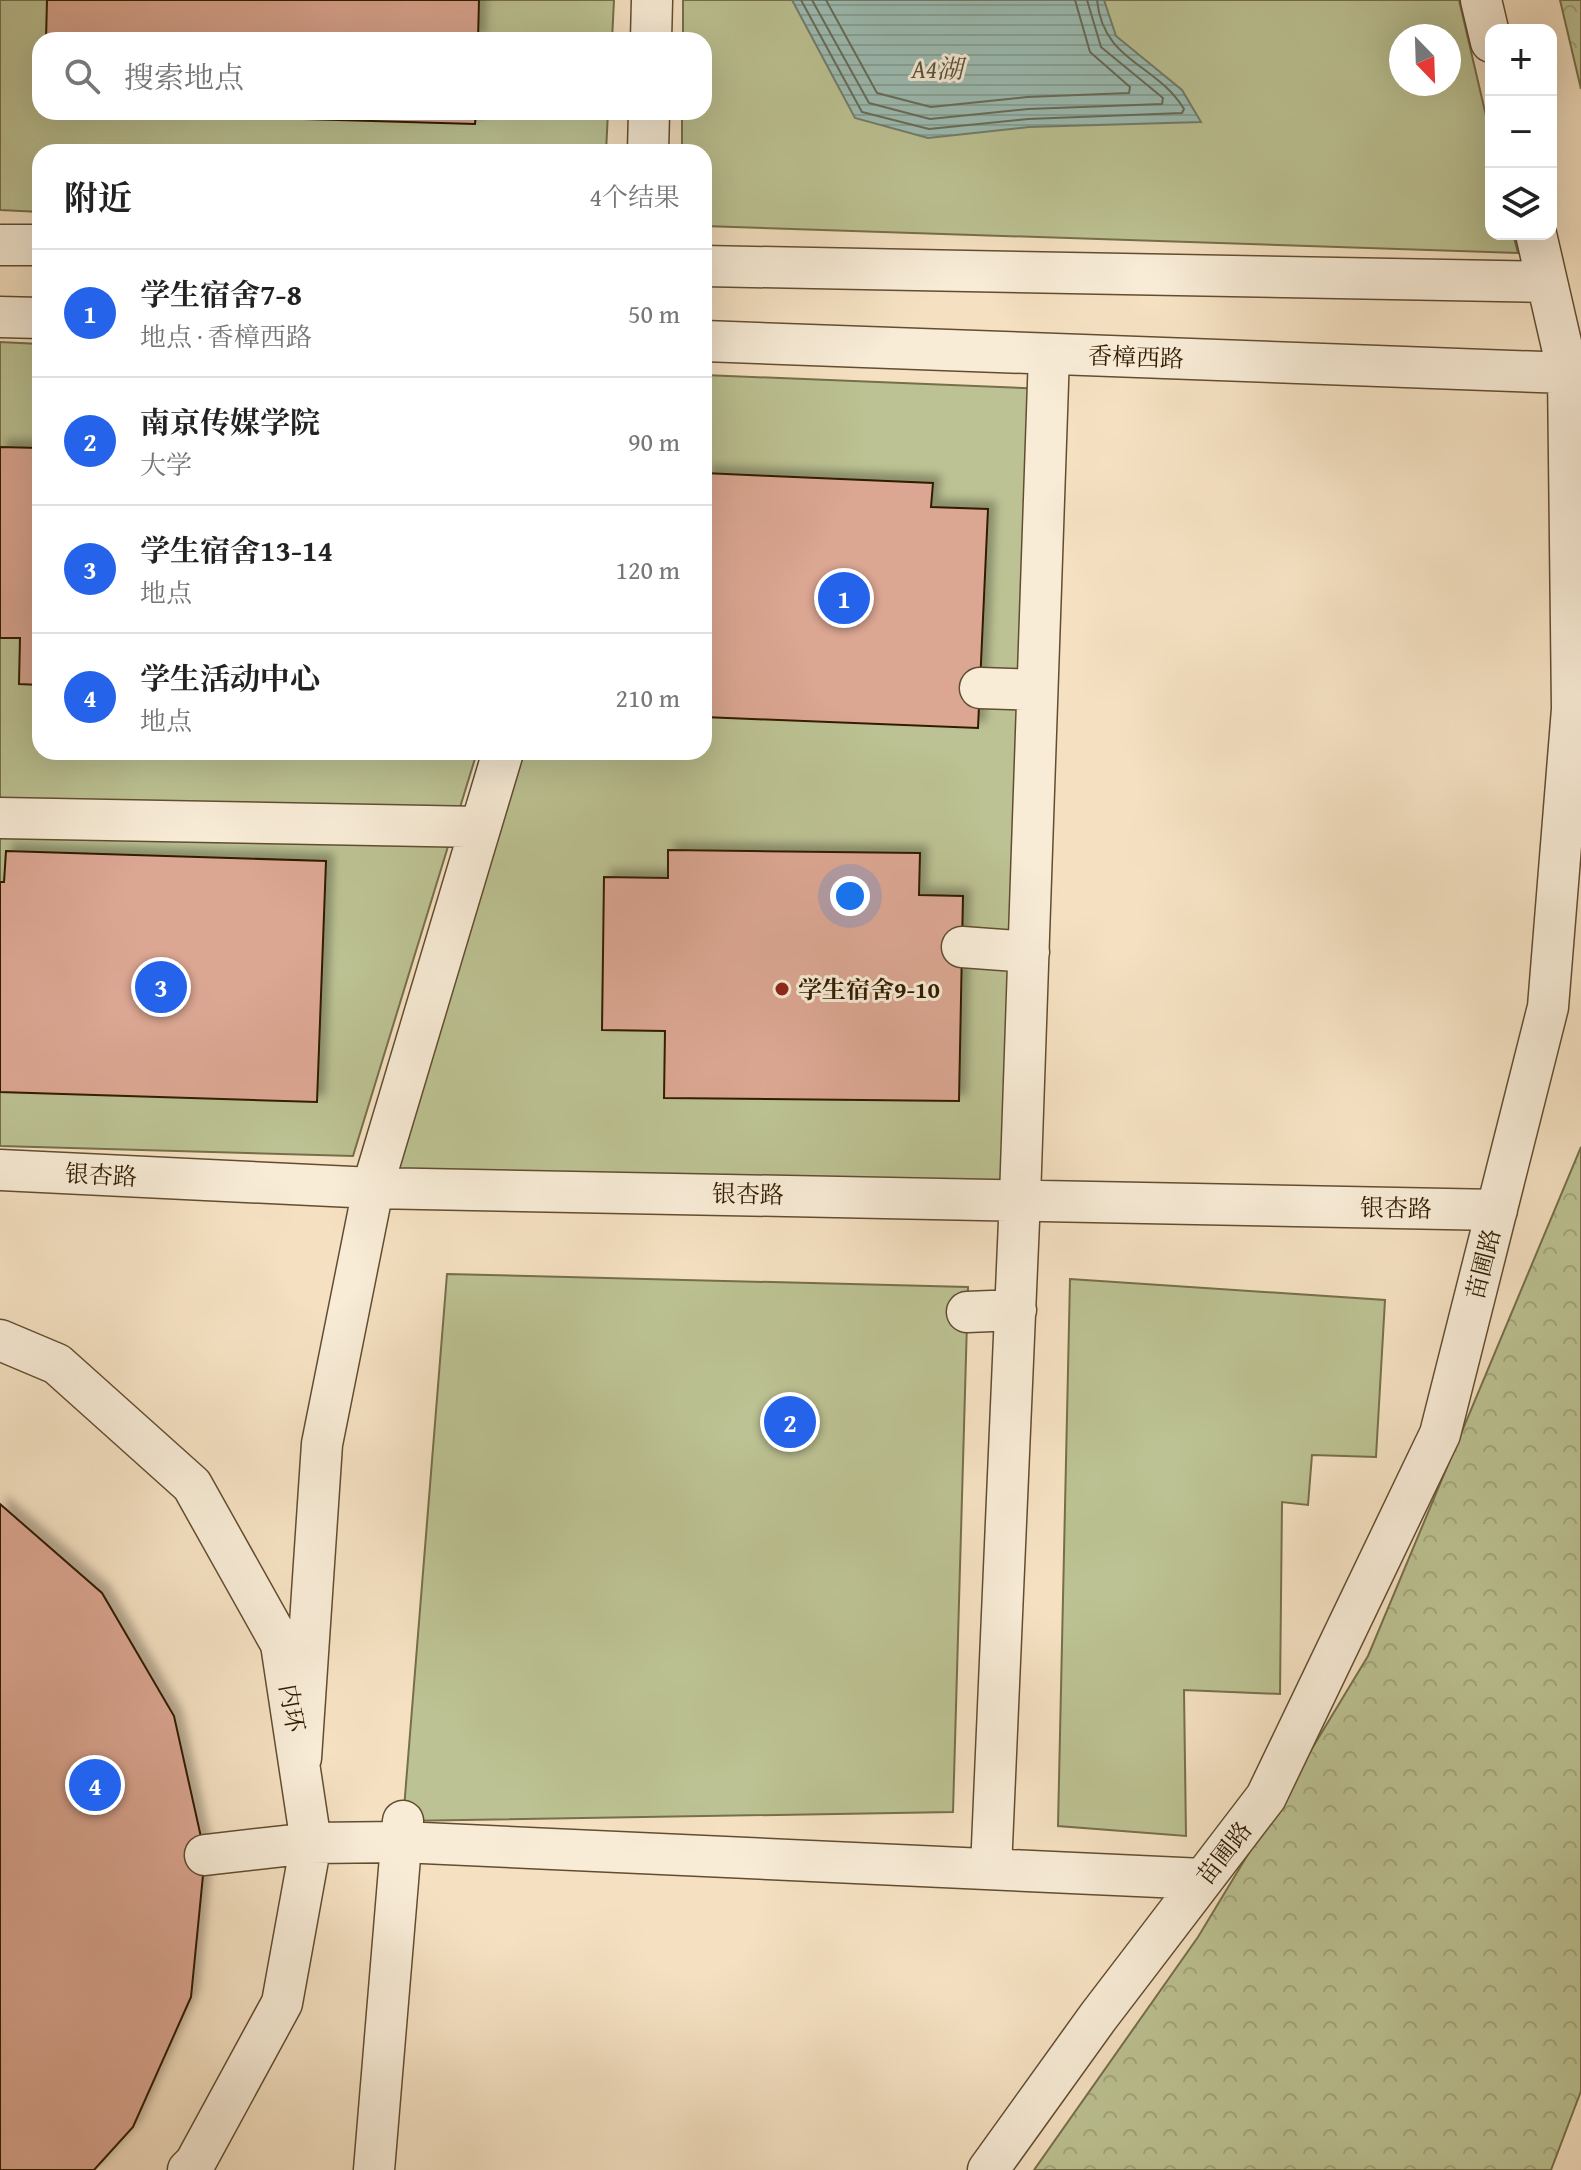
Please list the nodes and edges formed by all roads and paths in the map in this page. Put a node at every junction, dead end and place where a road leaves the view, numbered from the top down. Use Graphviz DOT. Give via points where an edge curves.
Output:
graph roads {
  1 [pos="652,0"];
  2 [pos="1481,0"];
  3 [pos="1487,24"];
  4 [pos="651,32"];
  5 [pos="649,120"];
  6 [pos="648,144"];
  7 [pos="1537,240"];
  8 [pos="0,245"];
  9 [pos="32,245"];
  10 [pos="712,266"];
  11 [pos="1547,282"];
  12 [pos="0,317"];
  13 [pos="32,318"];
  14 [pos="712,341"];
  15 [pos="1049,354"];
  16 [pos="1568,373"];
  17 [pos="980,688"];
  18 [pos="1037,690"];
  19 [pos="501,760"];
  20 [pos="0,818"];
  21 [pos="480,827"];
  22 [pos="962,947"];
  23 [pos="1029,952"];
  24 [pos="0,1170"];
  25 [pos="373,1188"];
  26 [pos="1020,1198"];
  27 [pos="1497,1210"];
  28 [pos="1016,1310"];
  29 [pos="967,1312"];
  30 [pos="0,1340"];
  31 [pos="301,1758"];
  32 [pos="402,1832"];
  33 [pos="311,1843"];
  34 [pos="205,1855"];
  35 [pos="991,1869"];
  36 [pos="1203,1879"];
  37 [pos="188,2170"];
  38 [pos="374,2170"];
  39 [pos="988,2170"];
  1 -- 4 [label="street"];
  2 -- 3 [label="street"];
  5 -- 6 [label="street"];
  7 -- 11 [label="street, 苗圃路"];
  8 -- 9 [label="street"];
  10 -- 11 [label="street"];
  11 -- 16 [label="street, 苗圃路"];
  12 -- 13 [label="street"];
  14 -- 15 [label="street, 香樟西路"];
  15 -- 16 [label="street, 香樟西路"];
  15 -- 18 [label="street"];
  16 -- 27 [label="street, 苗圃路" via="1572,709 1548,1007"];
  17 -- 18 [label="street"];
  18 -- 23 [label="street"];
  19 -- 21 [label="street"];
  20 -- 21 [label="street"];
  21 -- 25 [label="street"];
  22 -- 23 [label="street"];
  23 -- 26 [label="street"];
  24 -- 25 [label="street, 银杏路"];
  25 -- 26 [label="street, 银杏路"];
  25 -- 31 [label="street" via="322,1444"];
  26 -- 27 [label="street, 银杏路"];
  26 -- 28 [label="street"];
  27 -- 36 [label="street, 苗圃路" via="1440,1434 1266,1797"];
  28 -- 29 [label="street"];
  28 -- 35 [label="street"];
  30 -- 31 [label="street, 内环" via="57,1364 192,1485 281,1644"];
  31 -- 33 [label="street, 内环"];
  32 -- 33 [label="street"];
  32 -- 35 [label="street"];
  32 -- 38 [label="street"];
  33 -- 34 [label="street"];
  33 -- 37 [label="street, 内环" via="282,2003"];
  35 -- 36 [label="street"];
  36 -- 39 [label="street, 苗圃路"];
}
